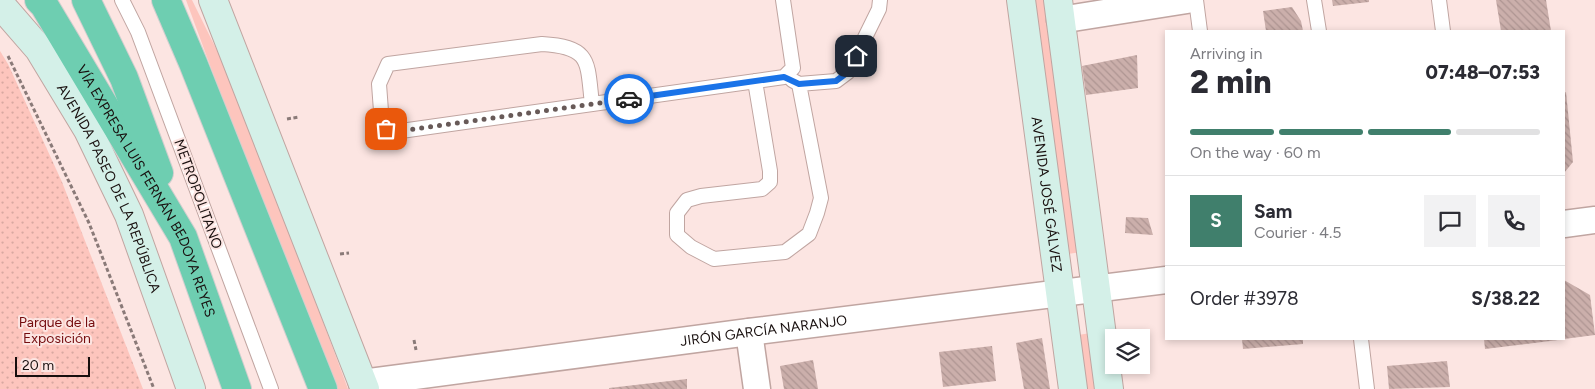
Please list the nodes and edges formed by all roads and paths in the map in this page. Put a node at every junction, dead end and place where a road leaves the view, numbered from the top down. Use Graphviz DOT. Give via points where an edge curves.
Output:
graph roads {
  1 [pos="39,0"];
  2 [pos="86,0"];
  3 [pos="122,0"];
  4 [pos="166,0"];
  5 [pos="213,0"];
  6 [pos="783,0"];
  7 [pos="880,0"];
  8 [pos="1021,0"];
  9 [pos="1187,0"];
  10 [pos="1196,0"];
  11 [pos="1314,0"];
  12 [pos="1439,0"];
  13 [pos="0,4"];
  14 [pos="1059,10"];
  15 [pos="1200,30"];
  16 [pos="1319,30"];
  17 [pos="1443,30"];
  18 [pos="4,48"];
  19 [pos="784,77"];
  20 [pos="755,81"];
  21 [pos="799,84"];
  22 [pos="592,104"];
  23 [pos="1595,220"];
  24 [pos="1565,224"];
  25 [pos="183,237"];
  26 [pos="1165,280"];
  27 [pos="1096,290"];
  28 [pos="1060,294"];
  29 [pos="749,332"];
  30 [pos="1361,340"];
  31 [pos="363,386"];
  32 [pos="154,389"];
  33 [pos="191,389"];
  34 [pos="237,389"];
  35 [pos="271,389"];
  36 [pos="323,389"];
  37 [pos="757,389"];
  38 [pos="1073,389"];
  39 [pos="1110,389"];
  40 [pos="1367,389"];
  1 -- 25 [label="highway, VÍA EXPRESA LUIS FERNÁN BEDOYA REYES"];
  2 -- 25 [label="highway" via="124,78"];
  3 -- 35 [label="lane, METROPOLITANO" via="138,32"];
  4 -- 36 [label="highway"];
  5 -- 31 [label="main road"];
  6 -- 19 [label="lane" via="792,68"];
  7 -- 21 [label="lane" via="879,9 848,72 836,81"];
  8 -- 28 [label="main road, AVENIDA JOSÉ GÁLVEZ"];
  9 -- 14 [label="street"];
  10 -- 15 [label="lane"];
  11 -- 16 [label="lane"];
  12 -- 17 [label="lane"];
  13 -- 33 [label="main road, AVENIDA PASEO DE LA REPÚBLICA" via="39,49 88,130 129,215"];
  14 -- 27 [label="main road"];
  18 -- 32 [label="path" via="89,223"];
  19 -- 20 [label="lane"];
  19 -- 21 [label="lane"];
  20 -- 21 [label="lane" via="770,182 762,189 686,200 677,213 677,235 714,259 785,252 809,234 820,198"];
  20 -- 22 [label="lane"];
  22 -- 22 [label="lane" via="401,131 386,129 379,84 388,64 542,44 560,45 575,50 587,62"];
  23 -- 24 [label="street"];
  25 -- 34 [label="highway, VÍA EXPRESA LUIS FERNÁN BEDOYA REYES"];
  26 -- 27 [label="street, JIRÓN GARCÍA NARANJO"];
  27 -- 28 [label="street, JIRÓN GARCÍA NARANJO"];
  27 -- 39 [label="main road"];
  28 -- 29 [label="street, JIRÓN GARCÍA NARANJO"];
  28 -- 38 [label="main road, AVENIDA JOSÉ GÁLVEZ"];
  29 -- 31 [label="street, JIRÓN GARCÍA NARANJO"];
  29 -- 37 [label="street"];
  30 -- 40 [label="lane"];
}
